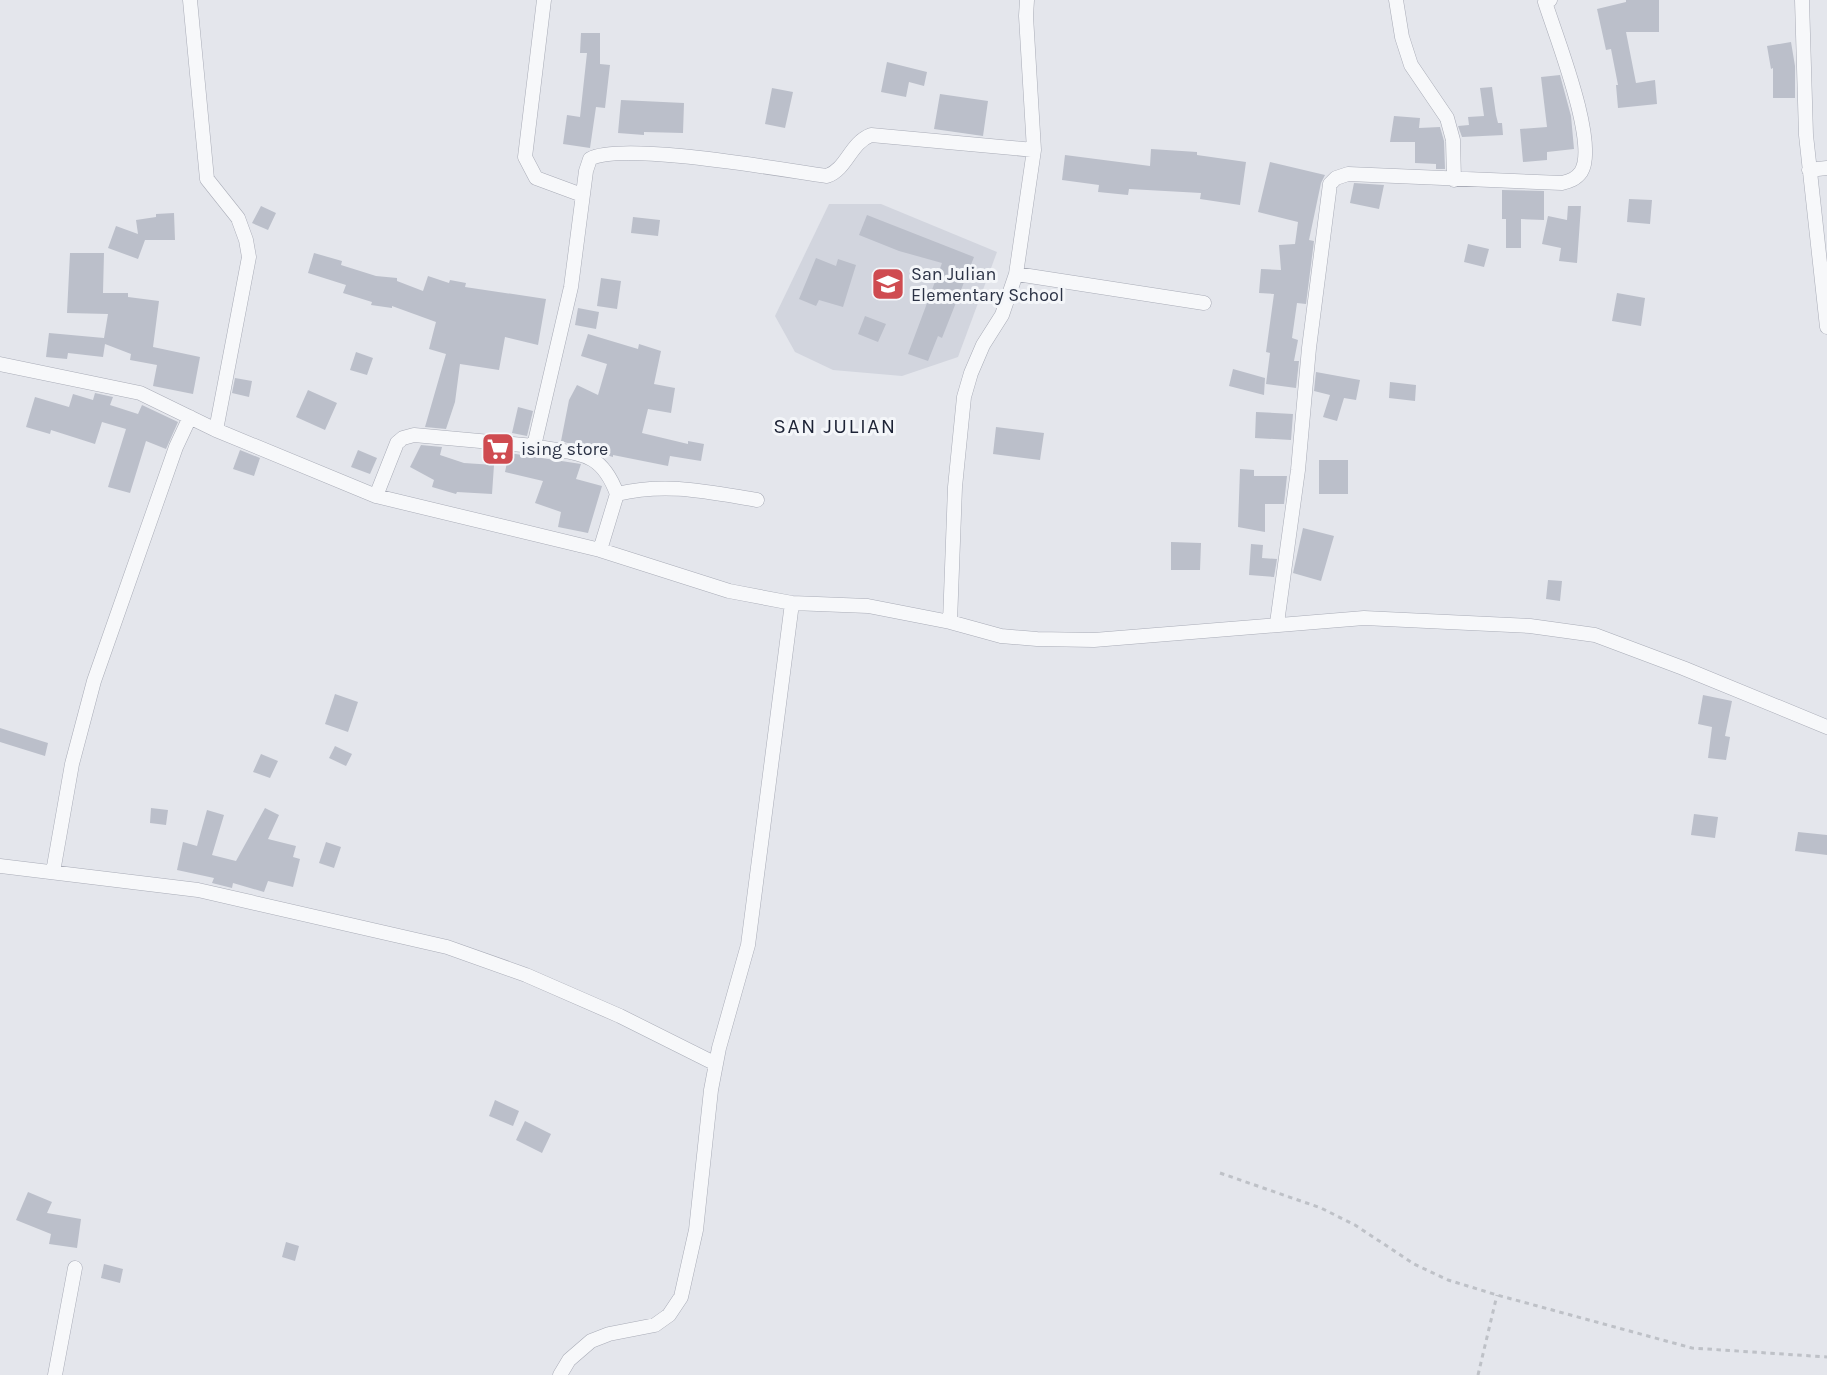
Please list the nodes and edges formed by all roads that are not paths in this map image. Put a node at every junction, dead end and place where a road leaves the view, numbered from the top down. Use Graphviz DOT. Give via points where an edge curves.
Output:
graph roads {
  1 [pos="190,0"];
  2 [pos="544,0"];
  3 [pos="1027,0"];
  4 [pos="1396,0"];
  5 [pos="1802,0"];
  6 [pos="1547,1"];
  7 [pos="1034,150"];
  8 [pos="1827,168"];
  9 [pos="1809,170"];
  10 [pos="1454,180"];
  11 [pos="582,195"];
  12 [pos="1822,255"];
  13 [pos="1016,274"];
  14 [pos="1204,303"];
  15 [pos="1827,327"];
  16 [pos="0,364"];
  17 [pos="190,417"];
  18 [pos="216,430"];
  19 [pos="534,446"];
  20 [pos="617,494"];
  21 [pos="376,496"];
  22 [pos="757,500"];
  23 [pos="600,550"];
  24 [pos="792,603"];
  25 [pos="950,622"];
  26 [pos="1277,623"];
  27 [pos="1827,727"];
  28 [pos="0,866"];
  29 [pos="53,872"];
  30 [pos="716,1064"];
  31 [pos="75,1268"];
  32 [pos="55,1375"];
  33 [pos="560,1375"];
  1 -- 18 [label="street" via="207,179 238,218 249,257"];
  2 -- 11 [label="street" via="525,157 536,178"];
  3 -- 7 [label="street"];
  4 -- 10 [label="street" via="1411,65 1447,118 1453,140"];
  5 -- 9 [label="street"];
  6 -- 10 [label="street" via="1574,86 1586,153 1582,170 1574,180 1562,183"];
  7 -- 11 [label="street" via="871,135 857,144 837,173 827,176 639,153 598,154 590,159"];
  7 -- 13 [label="street"];
  8 -- 9 [label="street"];
  9 -- 12 [label="street"];
  10 -- 26 [label="street" via="1348,174 1336,177 1330,184"];
  11 -- 19 [label="street" via="569,297"];
  12 -- 15 [label="street"];
  13 -- 14 [label="street"];
  13 -- 25 [label="street" via="1002,315 983,345 964,397 955,487"];
  16 -- 17 [label="street" via="140,393"];
  17 -- 18 [label="street"];
  17 -- 29 [label="street" via="94,681 72,764"];
  18 -- 21 [label="street"];
  19 -- 20 [label="street" via="597,459 612,479"];
  19 -- 21 [label="street" via="414,435 403,438 397,443"];
  20 -- 22 [label="street" via="645,487 677,488"];
  20 -- 23 [label="street"];
  21 -- 23 [label="street"];
  23 -- 24 [label="street" via="729,591"];
  24 -- 25 [label="street" via="868,606"];
  24 -- 30 [label="street" via="748,945"];
  25 -- 26 [label="street" via="1002,636 1094,639"];
  26 -- 27 [label="street" via="1364,618 1452,620 1595,635"];
  28 -- 29 [label="street"];
  29 -- 30 [label="street" via="198,890 447,947 526,975"];
  30 -- 33 [label="street" via="696,1230 681,1298 669,1315 655,1325 591,1341 569,1360"];
  31 -- 32 [label="street"];
}
